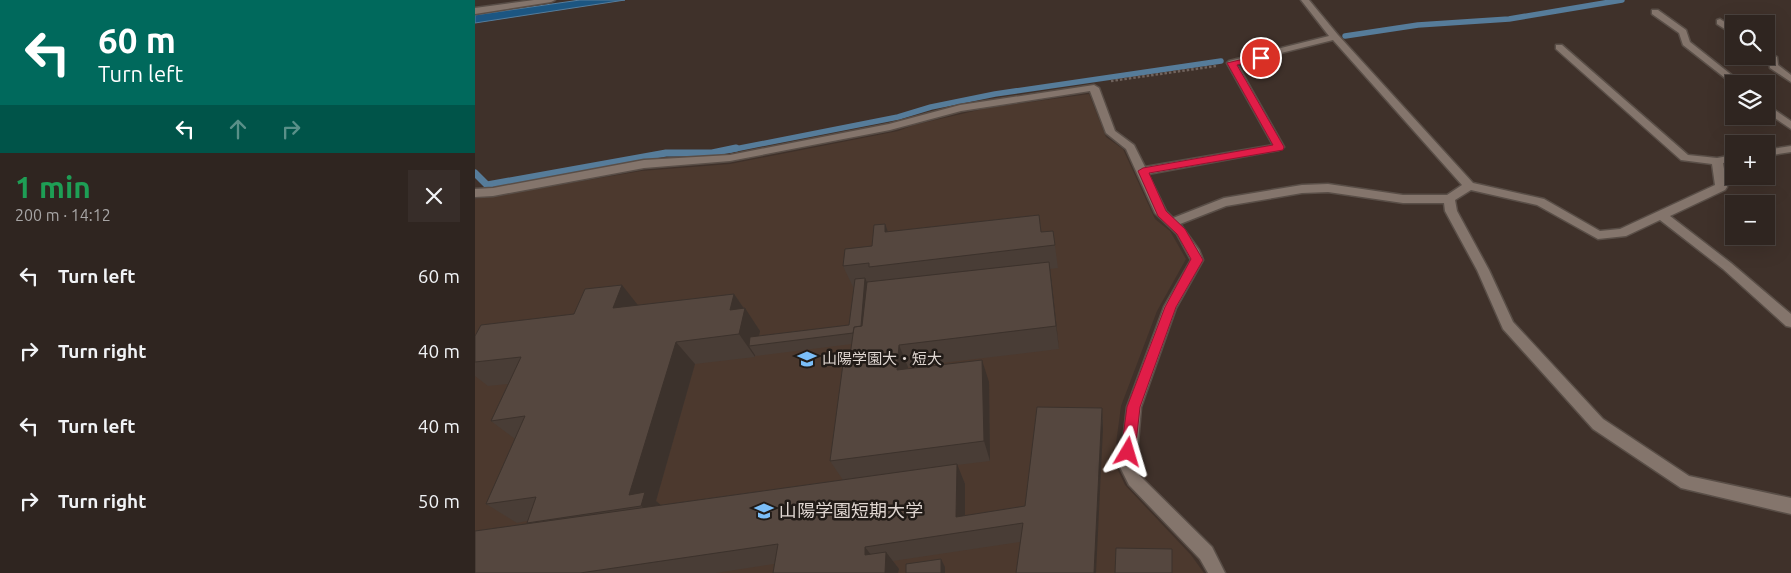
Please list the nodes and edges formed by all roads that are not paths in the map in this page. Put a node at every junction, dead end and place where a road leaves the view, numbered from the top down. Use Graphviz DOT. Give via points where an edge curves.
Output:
graph roads {
  1 [pos="551,0"];
  2 [pos="1305,0"];
  3 [pos="475,11"];
  4 [pos="1655,12"];
  5 [pos="1720,22"];
  6 [pos="1725,26"];
  7 [pos="1335,37"];
  8 [pos="1559,47"];
  9 [pos="1773,65"];
  10 [pos="1727,75"];
  11 [pos="1791,79"];
  12 [pos="1775,113"];
  13 [pos="1791,126"];
  14 [pos="1791,148"];
  15 [pos="1775,151"];
  16 [pos="1725,159"];
  17 [pos="1717,160"];
  18 [pos="1143,171"];
  19 [pos="1469,186"];
  20 [pos="475,193"];
  21 [pos="1449,199"];
  22 [pos="1661,215"];
  23 [pos="1171,223"];
  24 [pos="1791,322"];
  25 [pos="1791,506"];
  26 [pos="1217,573"];
  1 -- 3 [label="street"];
  2 -- 7 [label="street"];
  4 -- 10 [label="street" via="1683,32 1686,43"];
  5 -- 6 [label="street"];
  7 -- 18 [label="street" via="1231,63 1279,147"];
  7 -- 19 [label="street"];
  8 -- 17 [label="street" via="1685,158"];
  9 -- 11 [label="street"];
  12 -- 13 [label="street"];
  14 -- 15 [label="street"];
  16 -- 17 [label="street"];
  17 -- 22 [label="street" via="1721,187"];
  18 -- 20 [label="street" via="1130,147 1111,134 1094,88 960,108 890,127 730,158 644,164"];
  18 -- 23 [label="street" via="1161,213"];
  19 -- 21 [label="street"];
  19 -- 22 [label="street" via="1540,202 1598,235 1622,233"];
  21 -- 23 [label="street" via="1403,199 1328,188 1302,189 1224,202"];
  21 -- 25 [label="street" via="1451,211 1508,325 1598,424 1686,483"];
  22 -- 24 [label="street" via="1727,266"];
  23 -- 26 [label="street" via="1181,231 1197,260 1170,307 1134,407 1128,467 1134,480 1206,553"];
}
